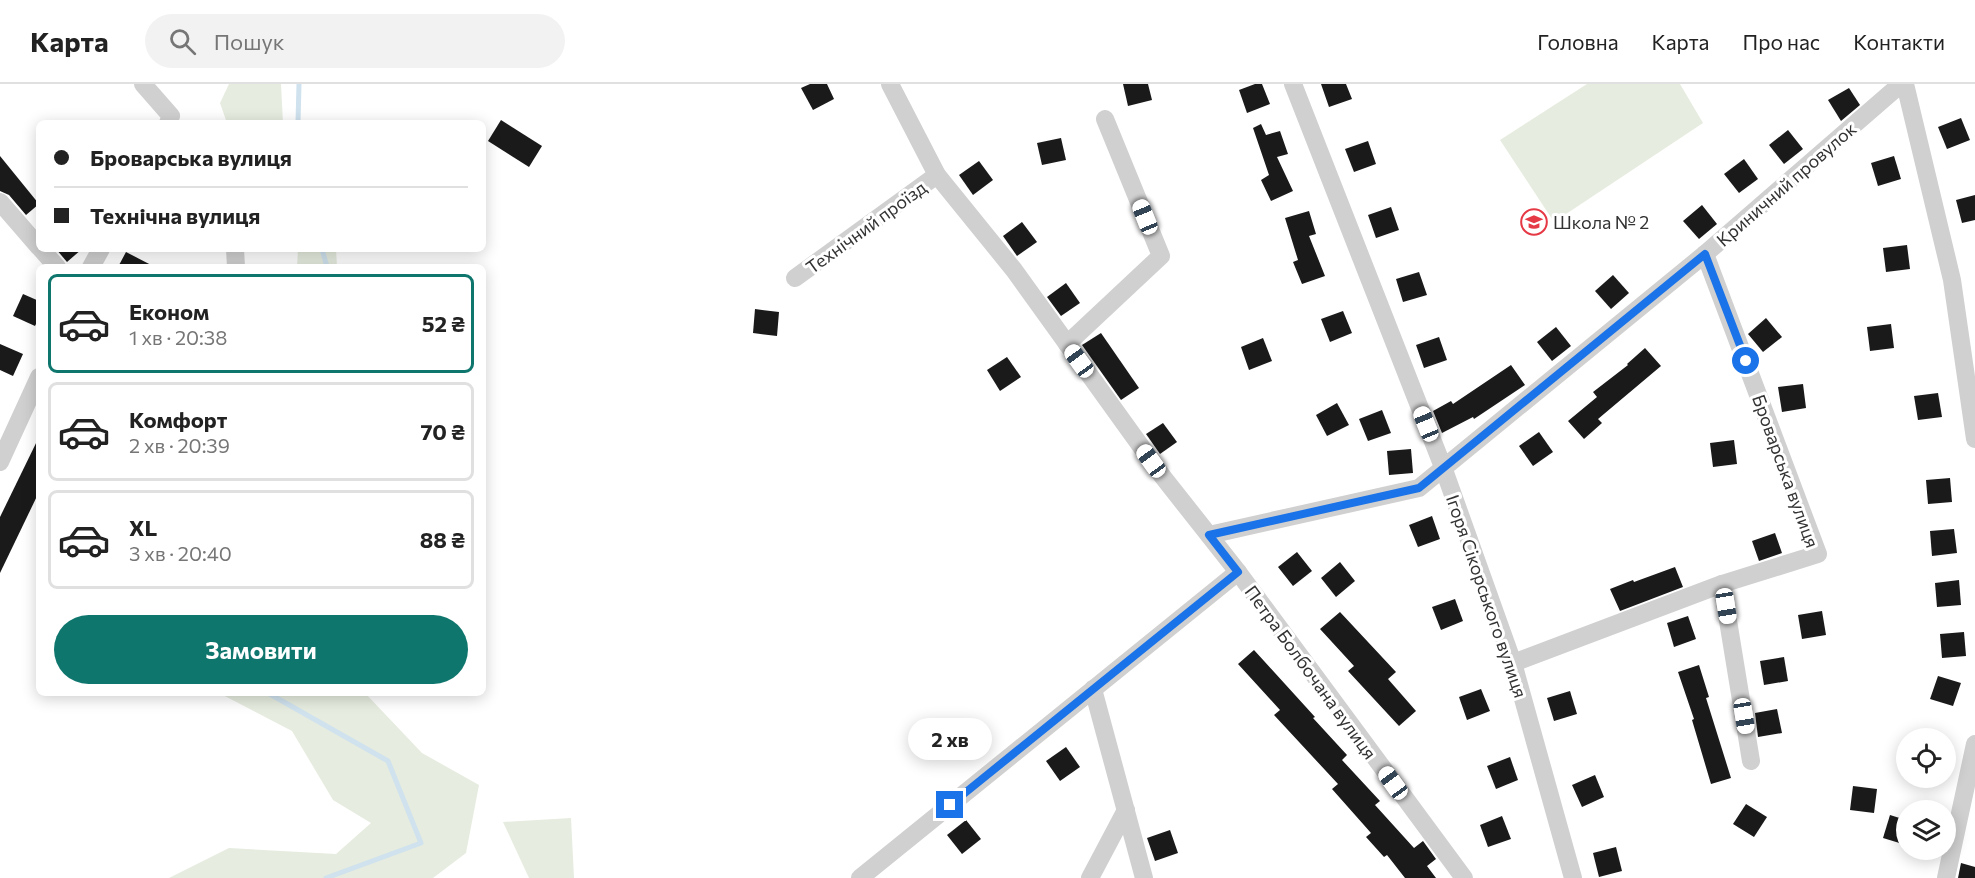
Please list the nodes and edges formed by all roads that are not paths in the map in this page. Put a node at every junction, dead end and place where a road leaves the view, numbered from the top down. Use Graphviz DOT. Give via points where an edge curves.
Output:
graph roads {
  1 [pos="143,84"];
  2 [pos="890,84"];
  3 [pos="1293,84"];
  4 [pos="1903,84"];
  5 [pos="1105,119"];
  6 [pos="171,120"];
  7 [pos="936,175"];
  8 [pos="0,202"];
  9 [pos="36,243"];
  10 [pos="44,252"];
  11 [pos="1705,254"];
  12 [pos="54,264"];
  13 [pos="795,278"];
  14 [pos="1067,344"];
  15 [pos="36,384"];
  16 [pos="1975,439"];
  17 [pos="0,462"];
  18 [pos="1443,467"];
  19 [pos="1209,535"];
  20 [pos="1238,572"];
  21 [pos="1722,584"];
  22 [pos="1513,663"];
  23 [pos="1093,689"];
  24 [pos="1975,744"];
  25 [pos="1751,760"];
  26 [pos="1126,810"];
  27 [pos="860,878"];
  28 [pos="1090,878"];
  29 [pos="1144,878"];
  30 [pos="1464,878"];
  31 [pos="1573,878"];
  32 [pos="1946,878"];
  1 -- 6 [label="street"];
  2 -- 7 [label="street, Петра Болбочана вулиця"];
  3 -- 18 [label="street, Ігоря Сікорського вулиця"];
  4 -- 11 [label="street, Криничний провулок"];
  4 -- 16 [label="street" via="1952,280"];
  5 -- 14 [label="street" via="1161,256"];
  7 -- 13 [label="street, Технічний проїзд"];
  7 -- 14 [label="street, Петра Болбочана вулиця" via="1014,270"];
  8 -- 9 [label="street"];
  10 -- 12 [label="street"];
  11 -- 18 [label="street, Криничний провулок"];
  11 -- 21 [label="street, Броварська вулиця" via="1818,554"];
  14 -- 19 [label="street, Петра Болбочана вулиця"];
  15 -- 17 [label="street"];
  18 -- 19 [label="street, Криничний провулок" via="1419,488"];
  18 -- 22 [label="street, Ігоря Сікорського вулиця"];
  19 -- 20 [label="street, Петра Болбочана вулиця"];
  20 -- 23 [label="street"];
  20 -- 30 [label="street, Петра Болбочана вулиця"];
  21 -- 22 [label="street, Броварська вулиця"];
  21 -- 25 [label="street"];
  22 -- 31 [label="street, Ігоря Сікорського вулиця"];
  23 -- 26 [label="street"];
  23 -- 27 [label="street"];
  24 -- 32 [label="street"];
  26 -- 28 [label="street"];
  26 -- 29 [label="street"];
}
